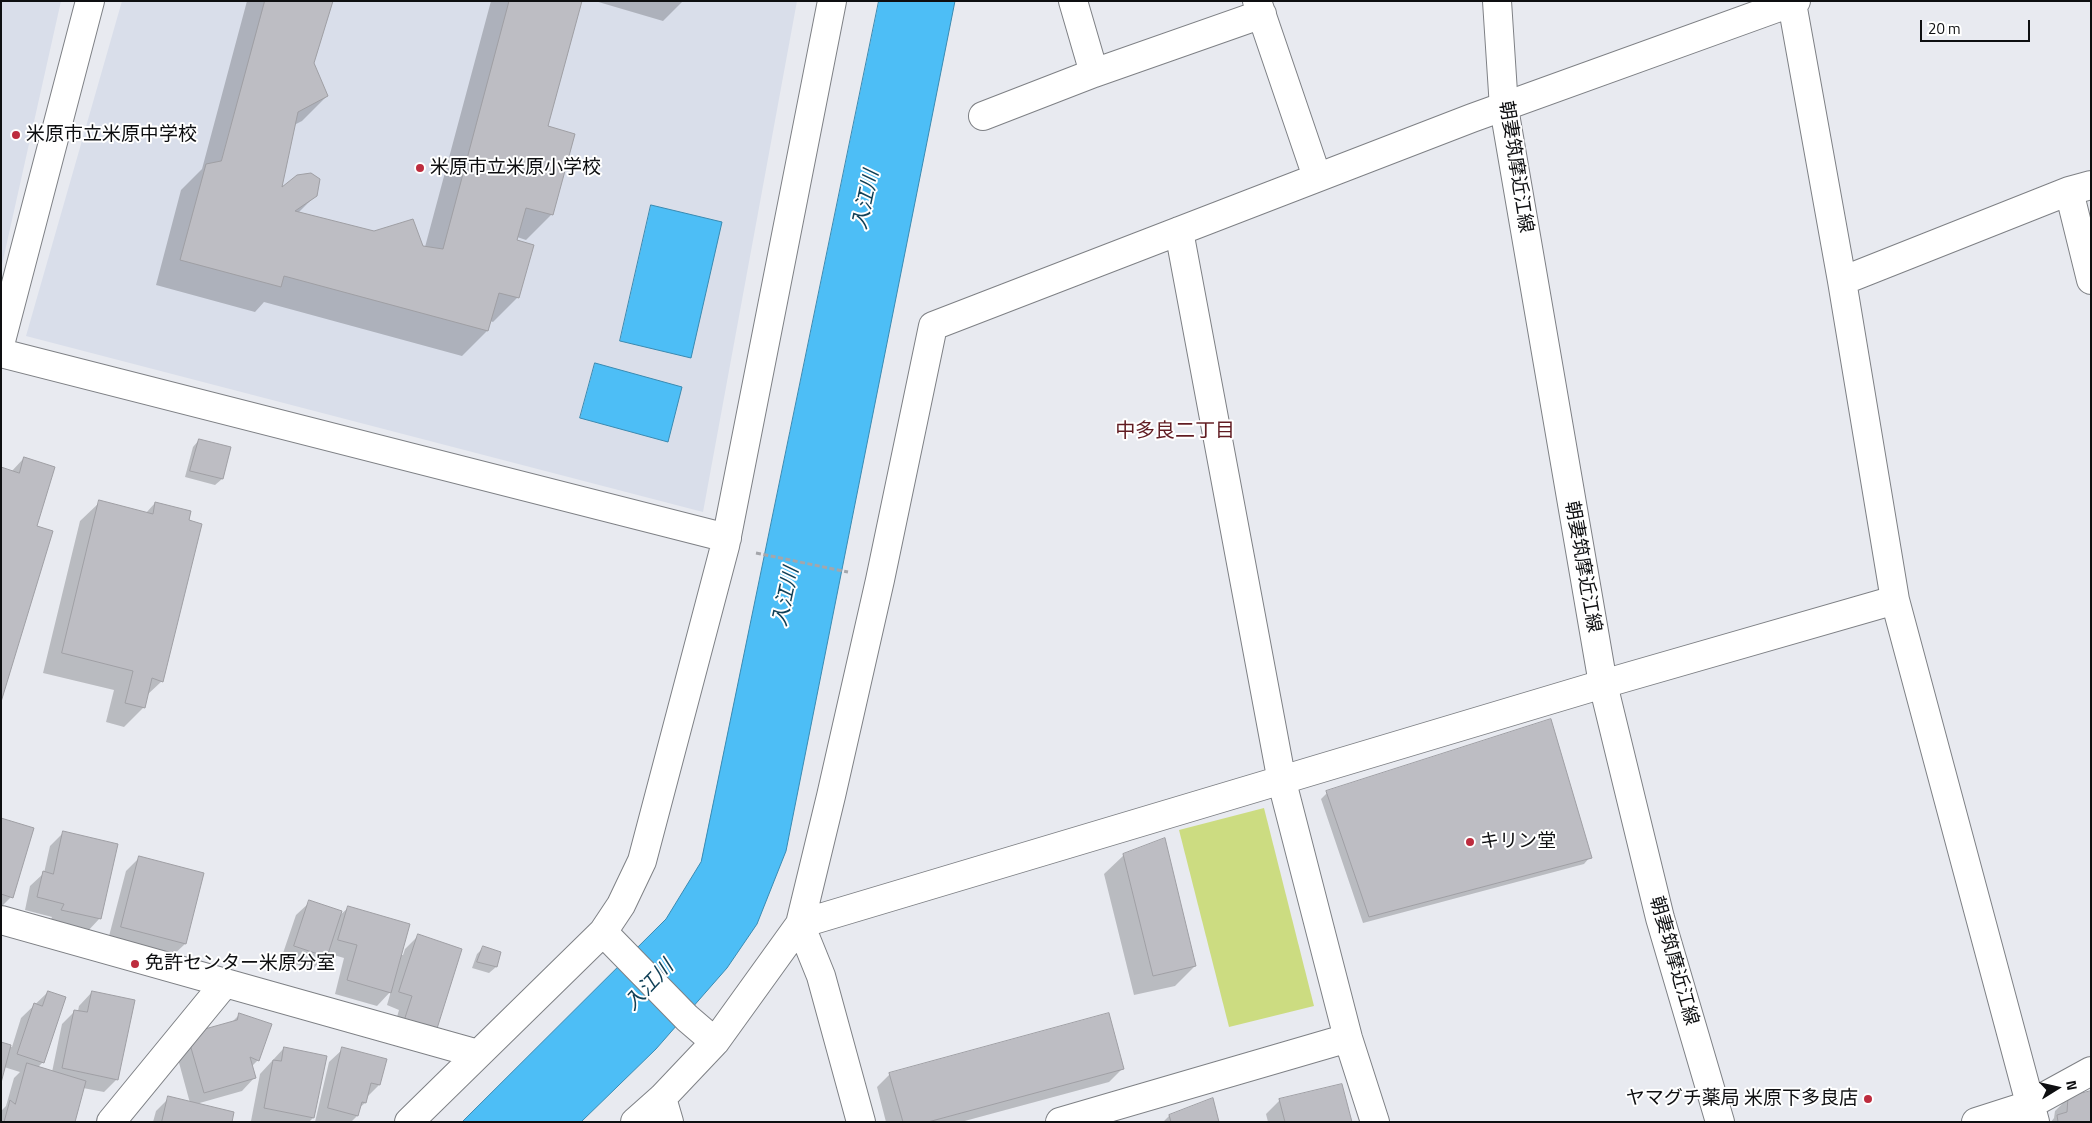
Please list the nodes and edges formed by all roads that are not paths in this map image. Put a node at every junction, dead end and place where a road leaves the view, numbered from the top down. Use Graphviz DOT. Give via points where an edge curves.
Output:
graph roads {
  1 [pos="90,1"];
  2 [pos="832,1"];
  3 [pos="1073,1"];
  4 [pos="1497,1"];
  5 [pos="1794,2"];
  6 [pos="1260,8"];
  7 [pos="1094,73"];
  8 [pos="1504,108"];
  9 [pos="983,116"];
  10 [pos="1317,177"];
  11 [pos="2080,188"];
  12 [pos="1178,231"];
  13 [pos="2091,280"];
  14 [pos="1842,281"];
  15 [pos="1,341"];
  16 [pos="1,353"];
  17 [pos="738,545"];
  18 [pos="1895,600"];
  19 [pos="1602,684"];
  20 [pos="1282,782"];
  21 [pos="1,920"];
  22 [pos="800,924"];
  23 [pos="611,940"];
  24 [pos="225,983"];
  25 [pos="1348,1038"];
  26 [pos="714,1042"];
  27 [pos="478,1054"];
  28 [pos="2091,1071"];
  29 [pos="666,1110"];
  30 [pos="2032,1113"];
  31 [pos="111,1122"];
  32 [pos="409,1122"];
  33 [pos="635,1122"];
  34 [pos="861,1122"];
  35 [pos="1060,1122"];
  36 [pos="1375,1122"];
  37 [pos="1720,1122"];
  38 [pos="1976,1122"];
  1 -- 15 [label="street"];
  2 -- 17 [label="street"];
  3 -- 7 [label="street"];
  4 -- 8 [label="street, 朝妻筑摩近江線"];
  5 -- 8 [label="street"];
  5 -- 14 [label="street"];
  6 -- 7 [label="street"];
  6 -- 10 [label="street"];
  7 -- 9 [label="street"];
  8 -- 10 [label="street"];
  8 -- 19 [label="street, 朝妻筑摩近江線"];
  10 -- 12 [label="street"];
  11 -- 13 [label="street"];
  11 -- 14 [label="street"];
  12 -- 20 [label="street"];
  12 -- 22 [label="street" via="933,326 878,587"];
  14 -- 18 [label="street"];
  16 -- 17 [label="street"];
  17 -- 23 [label="street" via="642,861 621,905"];
  18 -- 19 [label="street"];
  18 -- 30 [label="street"];
  19 -- 20 [label="street"];
  19 -- 37 [label="street, 朝妻筑摩近江線" via="1660,918"];
  20 -- 22 [label="street"];
  20 -- 25 [label="street"];
  21 -- 24 [label="street"];
  22 -- 26 [label="street"];
  22 -- 34 [label="street" via="821,976"];
  23 -- 26 [label="street"];
  23 -- 27 [label="street"];
  24 -- 27 [label="street"];
  24 -- 31 [label="street"];
  25 -- 35 [label="street"];
  25 -- 36 [label="street"];
  26 -- 29 [label="street"];
  27 -- 32 [label="street"];
  28 -- 30 [label="street"];
  29 -- 33 [label="street"];
  30 -- 38 [label="street"];
}
